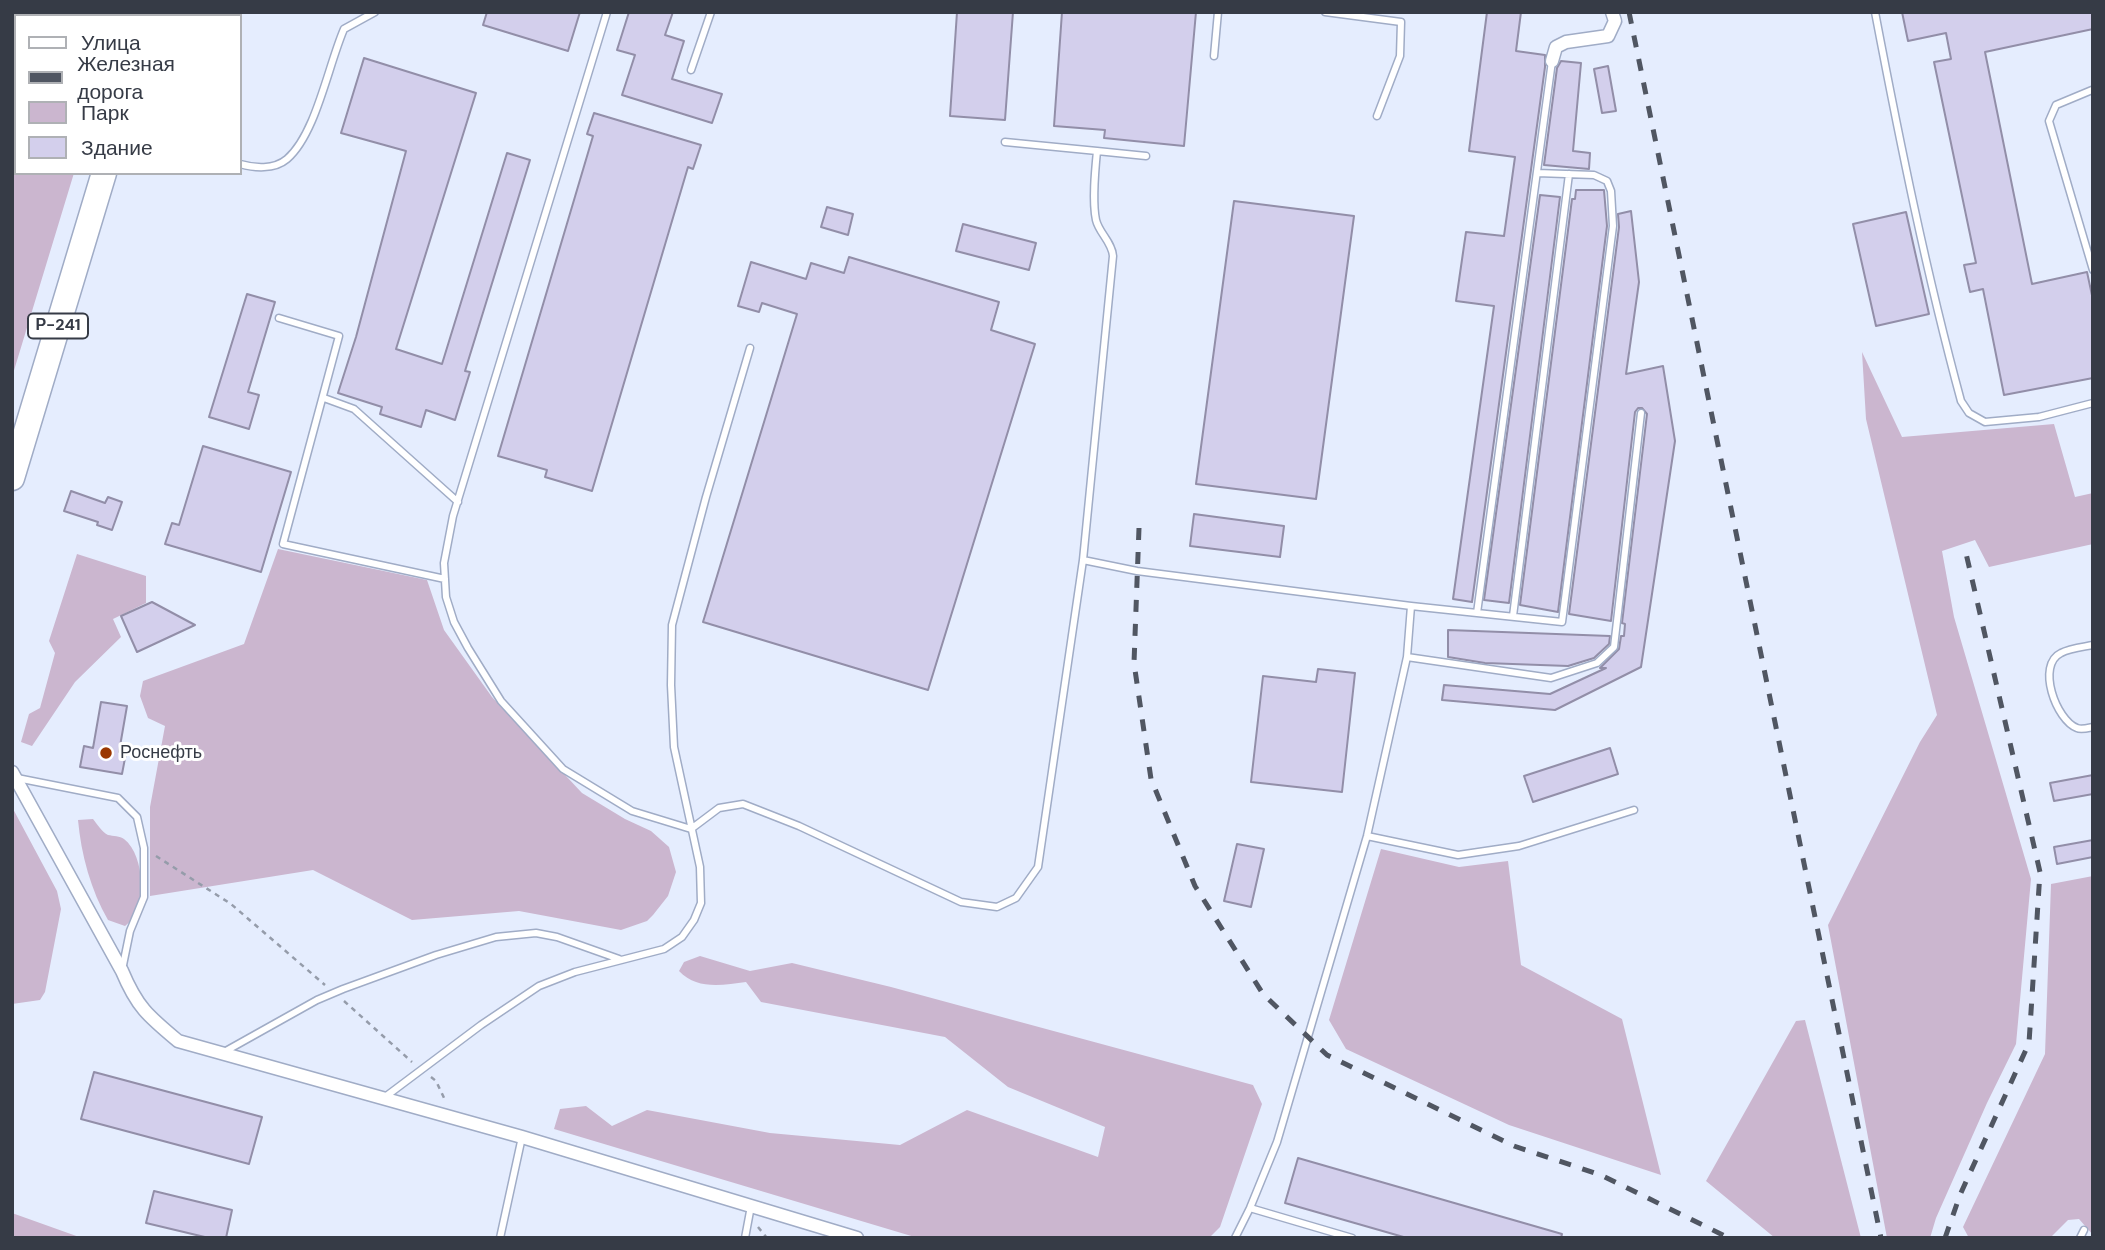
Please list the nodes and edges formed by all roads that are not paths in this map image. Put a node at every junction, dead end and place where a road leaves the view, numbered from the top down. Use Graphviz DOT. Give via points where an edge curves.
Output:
graph roads {
  1 [pos="375,12"];
  2 [pos="607,12"];
  3 [pos="711,12"];
  4 [pos="1218,12"];
  5 [pos="1325,12"];
  6 [pos="1612,12"];
  7 [pos="1875,12"];
  8 [pos="1214,56"];
  9 [pos="1552,61"];
  10 [pos="691,69"];
  11 [pos="2092,90"];
  12 [pos="1377,116"];
  13 [pos="1004,142"];
  14 [pos="1097,151"];
  15 [pos="1146,156"];
  16 [pos="242,165"];
  17 [pos="1537,173"];
  18 [pos="1569,174"];
  19 [pos="103,175"];
  20 [pos="2093,270"];
  21 [pos="279,317"];
  22 [pos="750,348"];
  23 [pos="324,398"];
  24 [pos="2093,403"];
  25 [pos="1641,413"];
  26 [pos="12,478"];
  27 [pos="458,502"];
  28 [pos="1083,560"];
  29 [pos="445,579"];
  30 [pos="1410,606"];
  31 [pos="1478,613"];
  32 [pos="1513,616"];
  33 [pos="2093,645"];
  34 [pos="1407,657"];
  35 [pos="2093,727"];
  36 [pos="14,774"];
  37 [pos="1634,810"];
  38 [pos="691,829"];
  39 [pos="1367,836"];
  40 [pos="621,960"];
  41 [pos="122,971"];
  42 [pos="223,1053"];
  43 [pos="384,1098"];
  44 [pos="523,1137"];
  45 [pos="751,1206"];
  46 [pos="1250,1208"];
  47 [pos="2084,1230"];
  48 [pos="500,1238"];
  49 [pos="745,1238"];
  50 [pos="857,1238"];
  51 [pos="1235,1238"];
  52 [pos="1352,1238"];
  53 [pos="2080,1238"];
  1 -- 16 [label="lane" via="344,29 306,134 285,161 257,169"];
  2 -- 27 [label="lane"];
  3 -- 10 [label="lane"];
  4 -- 8 [label="lane"];
  5 -- 12 [label="lane" via="1401,22 1400,56"];
  6 -- 9 [label="street" via="1615,21 1608,36 1566,42 1556,47"];
  7 -- 24 [label="lane" via="1909,184 1961,401 1969,413 1985,422 2039,417"];
  9 -- 17 [label="lane"];
  11 -- 20 [label="lane" via="2056,106 2049,121"];
  13 -- 14 [label="lane"];
  14 -- 15 [label="lane"];
  14 -- 28 [label="lane" via="1096,221 1113,256"];
  17 -- 18 [label="lane"];
  17 -- 31 [label="lane"];
  18 -- 32 [label="lane"];
  18 -- 32 [label="lane" via="1594,175 1607,181 1613,226 1562,622"];
  19 -- 26 [label="highway, Р-241"];
  21 -- 23 [label="lane" via="340,336"];
  22 -- 38 [label="lane" via="672,625 674,747"];
  23 -- 27 [label="lane" via="354,409"];
  23 -- 29 [label="lane" via="283,544"];
  25 -- 34 [label="lane" via="1614,648 1597,663 1551,678"];
  27 -- 29 [label="lane" via="444,563"];
  28 -- 30 [label="lane"];
  28 -- 38 [label="lane" via="1038,867 1016,898 997,907 961,902 743,804 719,808"];
  29 -- 38 [label="lane" via="454,622 468,648 501,701 563,769 632,811"];
  30 -- 31 [label="lane"];
  30 -- 34 [label="lane"];
  31 -- 32 [label="lane"];
  33 -- 35 [label="lane" via="2060,653 2053,660 2049,678 2053,702 2068,722 2078,729"];
  34 -- 39 [label="lane"];
  36 -- 41 [label="street"];
  36 -- 41 [label="lane" via="118,797 137,817 144,848 144,897 130,931"];
  37 -- 39 [label="lane" via="1519,846 1458,855"];
  38 -- 40 [label="lane" via="700,867 701,903 694,920 682,937 664,948"];
  39 -- 46 [label="lane" via="1277,1142"];
  40 -- 42 [label="lane" via="536,933 474,942 335,993"];
  40 -- 43 [label="lane" via="539,986"];
  41 -- 42 [label="street" via="134,999 178,1041"];
  42 -- 43 [label="street"];
  43 -- 44 [label="street"];
  44 -- 45 [label="street"];
  44 -- 48 [label="lane"];
  45 -- 49 [label="lane"];
  45 -- 50 [label="street"];
  46 -- 51 [label="lane"];
  46 -- 52 [label="lane"];
  47 -- 53 [label="lane"];
}
